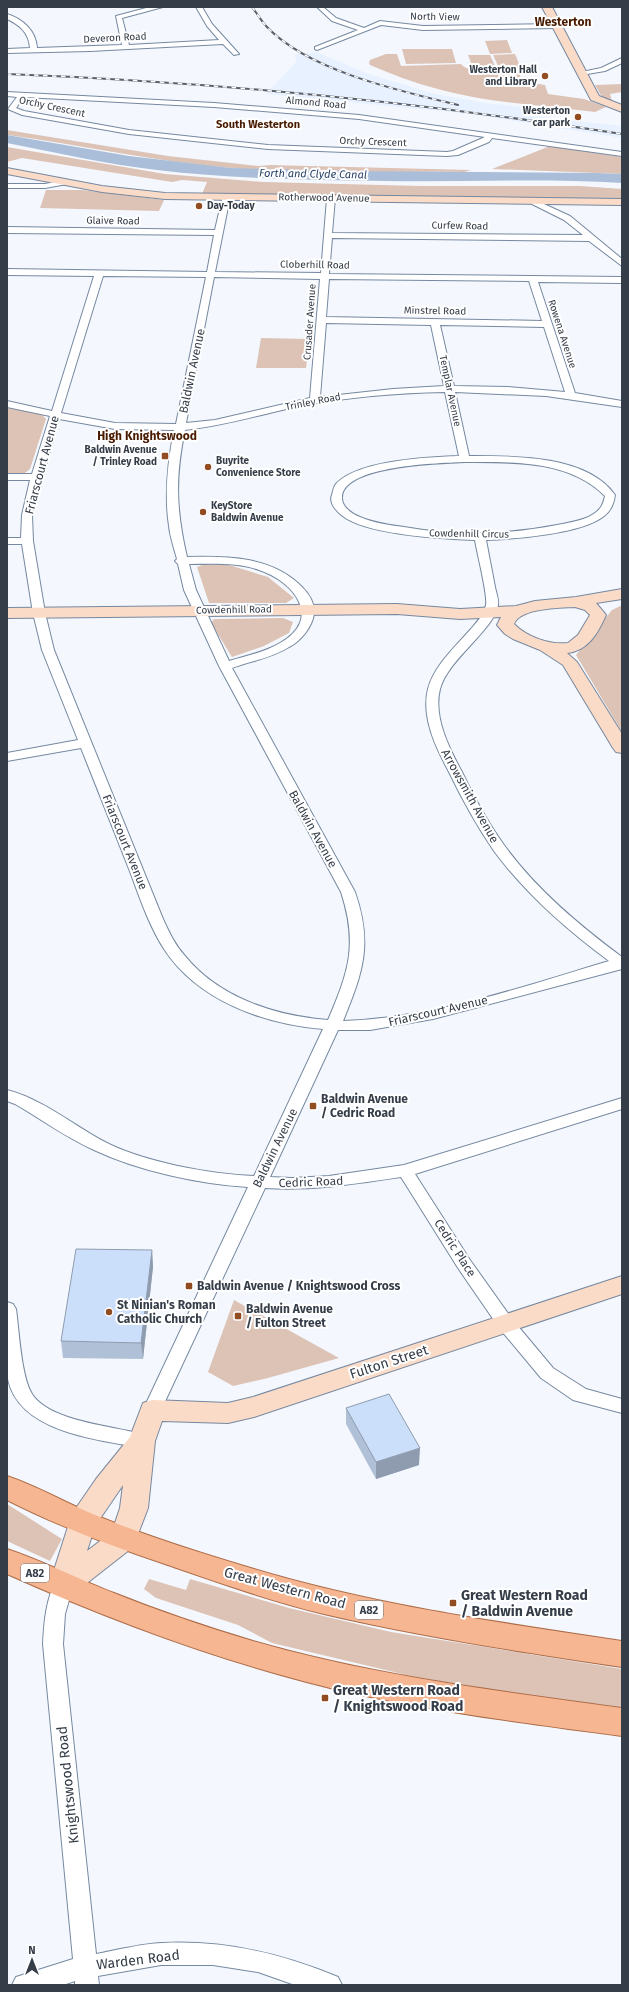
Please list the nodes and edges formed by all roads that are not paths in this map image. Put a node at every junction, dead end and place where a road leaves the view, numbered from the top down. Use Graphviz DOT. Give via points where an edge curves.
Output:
graph roads {
  1 [pos="160,7"];
  2 [pos="199,7"];
  3 [pos="320,7"];
  4 [pos="547,7"];
  5 [pos="7,16"];
  6 [pos="557,26"];
  7 [pos="365,30"];
  8 [pos="224,42"];
  9 [pos="126,47"];
  10 [pos="317,48"];
  11 [pos="34,50"];
  12 [pos="7,51"];
  13 [pos="236,54"];
  14 [pos="622,60"];
  15 [pos="581,72"];
  16 [pos="7,94"];
  17 [pos="23,94"];
  18 [pos="622,109"];
  19 [pos="486,134"];
  20 [pos="622,154"];
  21 [pos="7,171"];
  22 [pos="27,178"];
  23 [pos="64,182"];
  24 [pos="7,186"];
  25 [pos="20,186"];
  26 [pos="226,197"];
  27 [pos="331,198"];
  28 [pos="533,201"];
  29 [pos="622,202"];
  30 [pos="7,230"];
  31 [pos="220,233"];
  32 [pos="328,235"];
  33 [pos="592,238"];
  34 [pos="622,263"];
  35 [pos="7,272"];
  36 [pos="99,273"];
  37 [pos="212,274"];
  38 [pos="324,276"];
  39 [pos="532,279"];
  40 [pos="622,280"];
  41 [pos="322,320"];
  42 [pos="435,322"];
  43 [pos="547,324"];
  44 [pos="450,389"];
  45 [pos="571,395"];
  46 [pos="315,400"];
  47 [pos="7,404"];
  48 [pos="622,404"];
  49 [pos="55,414"];
  50 [pos="181,428"];
  51 [pos="465,459"];
  52 [pos="7,477"];
  53 [pos="36,477"];
  54 [pos="610,495"];
  55 [pos="622,495"];
  56 [pos="480,537"];
  57 [pos="28,541"];
  58 [pos="7,542"];
  59 [pos="181,561"];
  60 [pos="617,596"];
  61 [pos="576,602"];
  62 [pos="308,609"];
  63 [pos="199,610"];
  64 [pos="515,611"];
  65 [pos="39,612"];
  66 [pos="597,612"];
  67 [pos="7,613"];
  68 [pos="486,618"];
  69 [pos="509,630"];
  70 [pos="570,655"];
  71 [pos="225,666"];
  72 [pos="85,743"];
  73 [pos="622,748"];
  74 [pos="7,757"];
  75 [pos="621,964"];
  76 [pos="334,1025"];
  77 [pos="7,1095"];
  78 [pos="622,1104"];
  79 [pos="405,1171"];
  80 [pos="258,1183"];
  81 [pos="622,1285"];
  82 [pos="7,1309"];
  83 [pos="506,1324"];
  84 [pos="622,1406"];
  85 [pos="152,1410"];
  86 [pos="142,1441"];
  87 [pos="7,1487"];
  88 [pos="82,1522"];
  89 [pos="123,1539"];
  90 [pos="7,1561"];
  91 [pos="63,1586"];
  92 [pos="622,1654"];
  93 [pos="622,1722"];
  94 [pos="86,1976"];
  95 [pos="24,1985"];
  96 [pos="330,1985"];
  1 -- 9 [label="street" via="118,17"];
  2 -- 8 [label="street" via="209,25"];
  3 -- 7 [label="street" via="331,17"];
  4 -- 6 [label="street"];
  5 -- 11 [label="street" via="31,32"];
  6 -- 7 [label="street, North View" via="423,28 382,23"];
  6 -- 15 [label="street"];
  7 -- 10 [label="street, North View"];
  8 -- 9 [label="street, Deveron Road"];
  8 -- 13 [label="street"];
  9 -- 11 [label="street, Deveron Road"];
  11 -- 12 [label="street, Deveron Road"];
  14 -- 15 [label="street" via="603,70"];
  15 -- 18 [label="street" via="595,98"];
  16 -- 17 [label="street, Almond Road"];
  17 -- 19 [label="street, Almond Road" via="206,104 324,114"];
  17 -- 19 [label="street, Orchy Crescent" via="13,106 12,109 15,111 129,132 249,145 447,154 489,139"];
  19 -- 20 [label="street, Almond Road"];
  21 -- 23 [label="street, Rotherwood Avenue"];
  22 -- 25 [label="street"];
  23 -- 25 [label="street" via="45,186"];
  23 -- 26 [label="street, Rotherwood Avenue" via="145,195"];
  24 -- 25 [label="street"];
  26 -- 27 [label="street, Rotherwood Avenue"];
  26 -- 31 [label="street, Baldwin Avenue"];
  27 -- 28 [label="street, Rotherwood Avenue"];
  27 -- 32 [label="street, Crusader Avenue"];
  28 -- 29 [label="street"];
  28 -- 33 [label="street, Rotherwood Avenue" via="559,213"];
  30 -- 31 [label="street, Glaive Road"];
  31 -- 37 [label="street, Baldwin Avenue"];
  32 -- 33 [label="street, Curfew Road"];
  32 -- 38 [label="street, Crusader Avenue"];
  33 -- 34 [label="street, Rotherwood Avenue"];
  35 -- 36 [label="street, Cloberhill Road"];
  36 -- 37 [label="street, Cloberhill Road"];
  36 -- 49 [label="street, Friarscourt Avenue"];
  37 -- 38 [label="street, Cloberhill Road"];
  37 -- 50 [label="street, Baldwin Avenue"];
  38 -- 39 [label="street, Cloberhill Road"];
  38 -- 41 [label="street, Crusader Avenue"];
  39 -- 40 [label="street, Cloberhill Road"];
  39 -- 43 [label="street, Rowena Avenue"];
  41 -- 42 [label="street, Minstrel Road"];
  41 -- 46 [label="street, Crusader Avenue"];
  42 -- 43 [label="street, Minstrel Road"];
  42 -- 44 [label="street, Templar Avenue"];
  43 -- 45 [label="street, Rowena Avenue"];
  44 -- 45 [label="street, Trinley Road" via="501,389"];
  44 -- 46 [label="street, Trinley Road" via="385,392"];
  44 -- 51 [label="street, Templar Avenue"];
  45 -- 48 [label="street, Trinley Road"];
  46 -- 50 [label="street, Trinley Road" via="232,420"];
  47 -- 49 [label="street, Trinley Road"];
  49 -- 50 [label="street, Trinley Road" via="116,427"];
  49 -- 53 [label="street, Friarscourt Avenue"];
  50 -- 59 [label="street, Baldwin Avenue" via="174,457 172,495 174,526"];
  51 -- 54 [label="street, Cowdenhill Circus" via="524,462 574,470 599,483"];
  51 -- 56 [label="street, Cowdenhill Circus" via="412,463 363,473 341,485 337,501 346,514 372,524 426,534"];
  52 -- 53 [label="street"];
  53 -- 57 [label="street, Friarscourt Avenue" via="27,515"];
  54 -- 55 [label="street"];
  54 -- 56 [label="street, Cowdenhill Circus" via="607,507 601,514 575,524 523,534"];
  56 -- 68 [label="street" via="492,605"];
  57 -- 58 [label="street"];
  57 -- 65 [label="street, Friarscourt Avenue"];
  59 -- 62 [label="street" via="220,560 275,573 296,587 307,602"];
  59 -- 63 [label="street, Baldwin Avenue"];
  60 -- 61 [label="street, Cowdenhill Road"];
  60 -- 66 [label="street"];
  61 -- 64 [label="street, Cowdenhill Road"];
  61 -- 66 [label="street" via="586,604"];
  62 -- 63 [label="street, Cowdenhill Road"];
  62 -- 68 [label="street, Cowdenhill Road" via="397,609"];
  62 -- 71 [label="street" via="306,623 298,635 286,644 251,659"];
  63 -- 65 [label="street, Cowdenhill Road"];
  63 -- 71 [label="street, Baldwin Avenue"];
  64 -- 68 [label="street, Cowdenhill Road"];
  64 -- 69 [label="street" via="505,620 504,625"];
  65 -- 67 [label="street, Cowdenhill Road"];
  65 -- 72 [label="street, Friarscourt Avenue" via="48,650"];
  66 -- 70 [label="street" via="597,618"];
  68 -- 69 [label="street, Cowdenhill Road"];
  68 -- 75 [label="street, Arrowsmith Avenue" via="450,658 434,688 436,727 443,749 483,823 506,857 564,917"];
  69 -- 70 [label="street, Cowdenhill Road" via="547,648"];
  70 -- 73 [label="street"];
  71 -- 76 [label="street, Baldwin Avenue" via="348,892 355,911 358,945 354,971"];
  72 -- 74 [label="street"];
  72 -- 76 [label="street, Friarscourt Avenue" via="165,941 174,954 205,984 234,1000 272,1015 309,1023"];
  75 -- 76 [label="street, Friarscourt Avenue" via="407,1021 371,1025"];
  76 -- 80 [label="street, Baldwin Avenue"];
  77 -- 80 [label="street, Cedric Road" via="21,1100 99,1146 136,1161 222,1180"];
  78 -- 79 [label="street, Cedric Road"];
  79 -- 80 [label="street, Cedric Road" via="330,1182"];
  79 -- 83 [label="street, Cedric Place"];
  80 -- 85 [label="street, Baldwin Avenue"];
  81 -- 83 [label="street, Fulton Street"];
  82 -- 86 [label="street" via="19,1385 26,1400 52,1418 79,1427"];
  83 -- 84 [label="street, Cedric Place" via="547,1373 580,1396"];
  83 -- 85 [label="street, Fulton Street" via="234,1412"];
  85 -- 86 [label="street, Baldwin Avenue"];
  86 -- 88 [label="street, Baldwin Avenue"];
  86 -- 89 [label="street, Baldwin Avenue" via="134,1508"];
  87 -- 88 [label="main road, Great Western Road / A82"];
  88 -- 89 [label="main road, Great Western Road / A82"];
  88 -- 91 [label="street, Baldwin Avenue"];
  89 -- 91 [label="street"];
  89 -- 92 [label="main road, Great Western Road / A82" via="261,1584 324,1601 477,1631"];
  90 -- 91 [label="main road, A82"];
  91 -- 93 [label="main road, A82" via="146,1618 261,1657 406,1691"];
  91 -- 94 [label="street, Knightswood Road" via="55,1614 53,1644"];
  94 -- 95 [label="street, Warden Road"];
  94 -- 96 [label="street, Warden Road" via="161,1954 213,1954 258,1961"];
}
